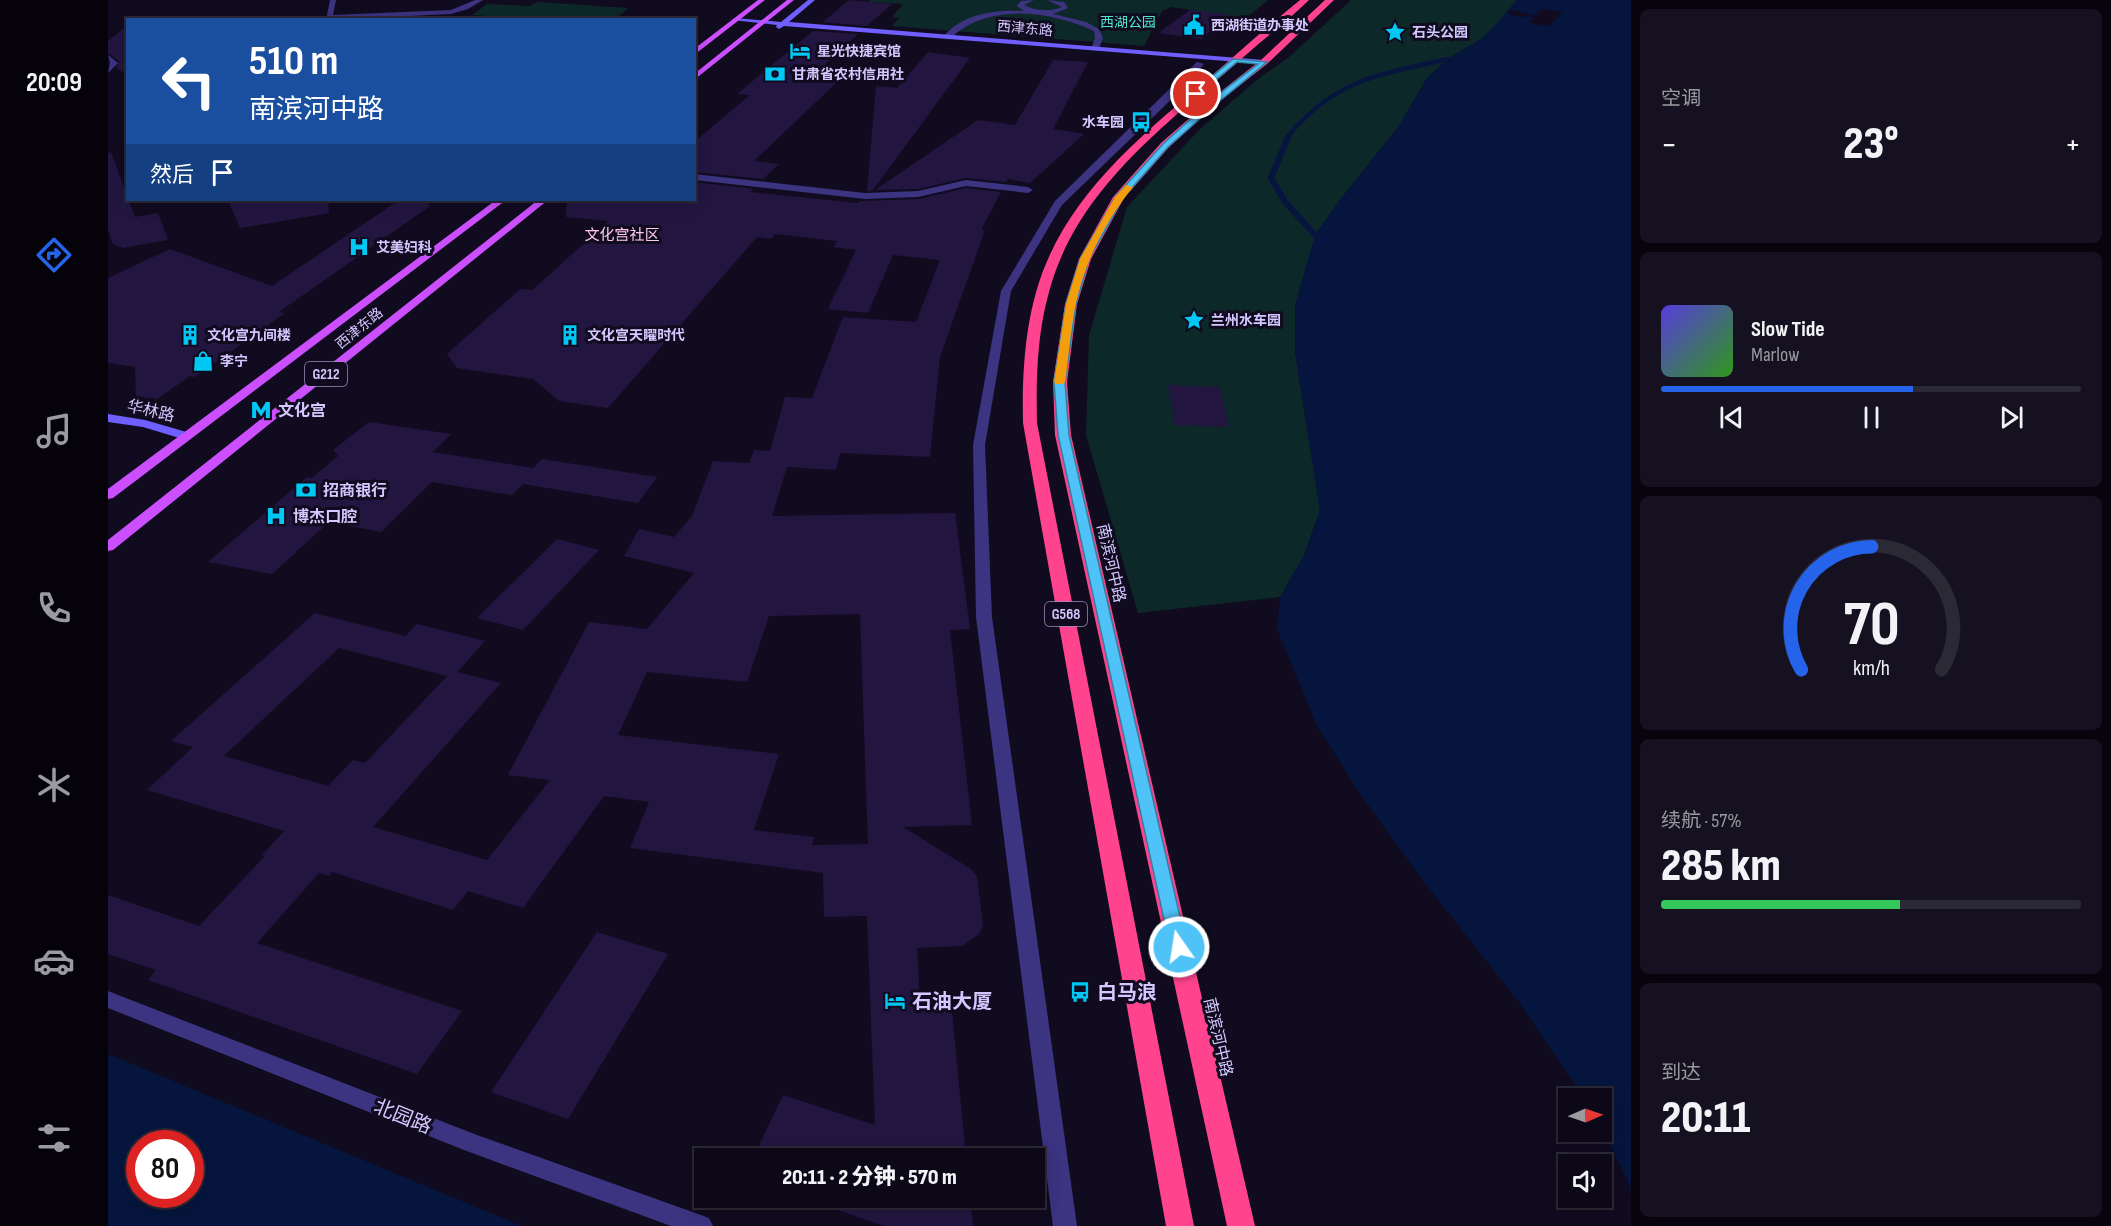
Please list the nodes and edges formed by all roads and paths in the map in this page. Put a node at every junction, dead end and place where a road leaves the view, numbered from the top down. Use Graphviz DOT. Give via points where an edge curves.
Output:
graph roads {
  1 [pos="333,0"];
  2 [pos="480,0"];
  3 [pos="762,0"];
  4 [pos="791,0"];
  5 [pos="812,0"];
  6 [pos="1030,0"];
  7 [pos="1050,0"];
  8 [pos="1305,0"];
  9 [pos="1330,0"];
  10 [pos="1066,2"];
  11 [pos="1039,13"];
  12 [pos="329,18"];
  13 [pos="733,22"];
  14 [pos="761,24"];
  15 [pos="781,26"];
  16 [pos="947,37"];
  17 [pos="1095,49"];
  18 [pos="696,51"];
  19 [pos="108,57"];
  20 [pos="1231,63"];
  21 [pos="1200,64"];
  22 [pos="1259,65"];
  23 [pos="108,70"];
  24 [pos="696,76"];
  25 [pos="696,177"];
  26 [pos="1028,190"];
  27 [pos="500,201"];
  28 [pos="542,201"];
  29 [pos="108,418"];
  30 [pos="186,436"];
  31 [pos="108,495"];
  32 [pos="108,547"];
  33 [pos="108,999"];
  34 [pos="701,1226"];
  35 [pos="1065,1226"];
  36 [pos="1180,1226"];
  37 [pos="1241,1226"];
  1 -- 12 [label="street"];
  2 -- 12 [label="street" via="451,12"];
  3 -- 13 [label="main road"];
  4 -- 14 [label="main road"];
  5 -- 15 [label="main road"];
  6 -- 11 [label="street" via="1020,6"];
  7 -- 10 [label="street"];
  8 -- 20 [label="highway, G568"];
  9 -- 22 [label="highway, 南滨河中路 / G568"];
  10 -- 11 [label="street" via="1063,10"];
  11 -- 16 [label="street" via="977,18 956,27"];
  11 -- 17 [label="street" via="1085,23 1097,30"];
  13 -- 14 [label="main road, 西津东路"];
  13 -- 18 [label="main road"];
  14 -- 15 [label="main road, 西津东路"];
  14 -- 24 [label="main road"];
  15 -- 16 [label="main road, 西津东路"];
  15 -- 21 [label="main road, 西津东路"];
  16 -- 17 [label="main road, 西津东路"];
  17 -- 20 [label="main road, 西津东路"];
  19 -- 23 [label="street" via="114,63"];
  20 -- 21 [label="main road, 西津东路"];
  20 -- 22 [label="main road, 西津东路"];
  20 -- 36 [label="highway, G568" via="1142,140 1094,191 1058,252 1040,304 1029,372 1030,423"];
  21 -- 35 [label="street" via="1058,203 1006,291 979,445 984,617"];
  22 -- 37 [label="highway, 南滨河中路 / G568" via="1165,145 1119,197 1085,259 1071,304 1060,382 1063,435"];
  25 -- 26 [label="street" via="865,196 918,194 966,183"];
  27 -- 30 [label="main road, 西津东路 / G212"];
  28 -- 32 [label="main road, 西津东路 / G212"];
  29 -- 30 [label="main road, 华林路"];
  30 -- 31 [label="main road, 西津东路 / G212"];
  33 -- 34 [label="street, 北园路" via="472,1143"];
}
